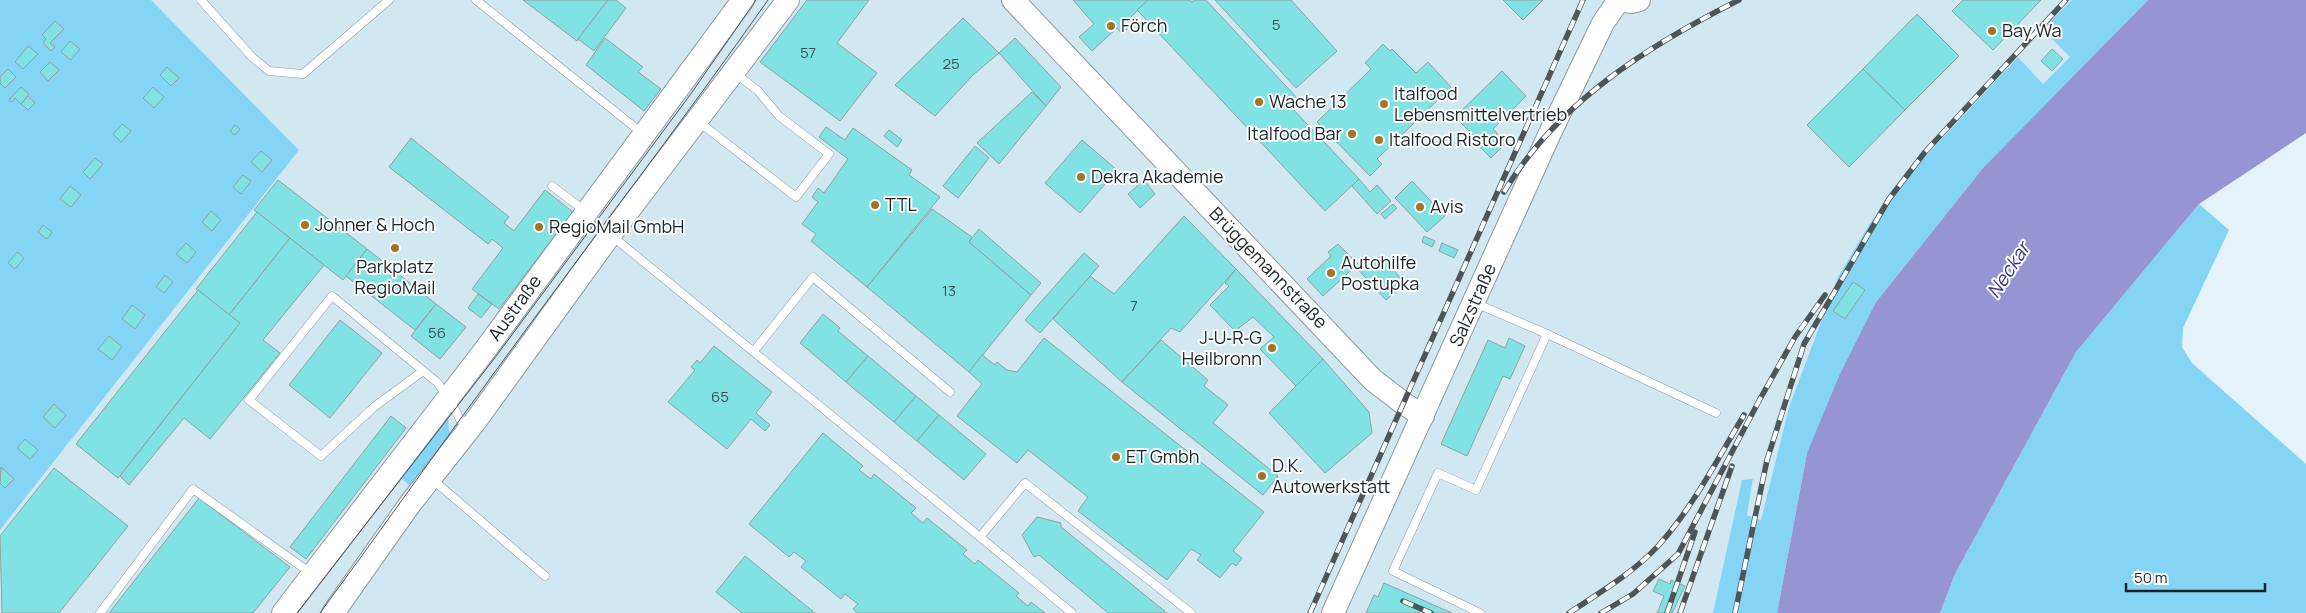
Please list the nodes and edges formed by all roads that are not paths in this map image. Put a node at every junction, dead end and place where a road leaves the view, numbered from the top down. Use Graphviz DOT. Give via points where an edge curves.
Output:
graph roads {
  1 [pos="201,0"];
  2 [pos="389,0"];
  3 [pos="476,0"];
  4 [pos="743,0"];
  5 [pos="788,0"];
  6 [pos="1620,0"];
  7 [pos="1639,0"];
  8 [pos="1014,1"];
  9 [pos="734,72"];
  10 [pos="698,121"];
  11 [pos="643,134"];
  12 [pos="552,186"];
  13 [pos="586,212"];
  14 [pos="610,235"];
  15 [pos="1474,302"];
  16 [pos="1547,334"];
  17 [pos="754,351"];
  18 [pos="423,371"];
  19 [pos="950,392"];
  20 [pos="448,400"];
  21 [pos="1716,413"];
  22 [pos="1423,416"];
  23 [pos="474,423"];
  24 [pos="430,478"];
  25 [pos="980,537"];
  26 [pos="312,574"];
  27 [pos="545,576"];
  28 [pos="100,613"];
  29 [pos="283,613"];
  30 [pos="333,613"];
  31 [pos="1072,613"];
  32 [pos="1191,613"];
  33 [pos="1333,613"];
  34 [pos="1480,613"];
  1 -- 2 [label="lane" via="252,57 269,70 303,74"];
  3 -- 11 [label="lane"];
  4 -- 11 [label="main road, Austraße"];
  5 -- 9 [label="main road, Austraße"];
  6 -- 7 [label="main road"];
  6 -- 15 [label="main road, Salzstraße" via="1603,23"];
  8 -- 22 [label="main road, Brüggemannstraße" via="1374,380"];
  9 -- 10 [label="main road, Austraße"];
  9 -- 10 [label="lane" via="758,91 779,116 829,154 796,197"];
  10 -- 14 [label="main road, Austraße"];
  11 -- 13 [label="main road, Austraße"];
  12 -- 13 [label="lane"];
  13 -- 20 [label="main road, Austraße"];
  14 -- 17 [label="lane"];
  14 -- 23 [label="main road, Austraße"];
  15 -- 16 [label="lane"];
  15 -- 22 [label="main road, Salzstraße"];
  16 -- 21 [label="lane"];
  16 -- 34 [label="lane" via="1476,490 1438,473 1394,571"];
  17 -- 19 [label="lane" via="813,277"];
  17 -- 25 [label="lane"];
  18 -- 18 [label="lane" via="332,296 249,400 321,456 374,407"];
  18 -- 20 [label="lane" via="438,383"];
  20 -- 23 [label="lane" via="456,408 460,420"];
  20 -- 26 [label="main road, Austraße"];
  22 -- 33 [label="main road, Salzstraße"];
  23 -- 24 [label="main road, Austraße"];
  24 -- 27 [label="lane"];
  24 -- 30 [label="main road, Austraße"];
  25 -- 31 [label="lane"];
  25 -- 32 [label="lane" via="1025,482"];
  26 -- 28 [label="lane" via="193,489"];
  26 -- 29 [label="main road, Austraße"];
}
